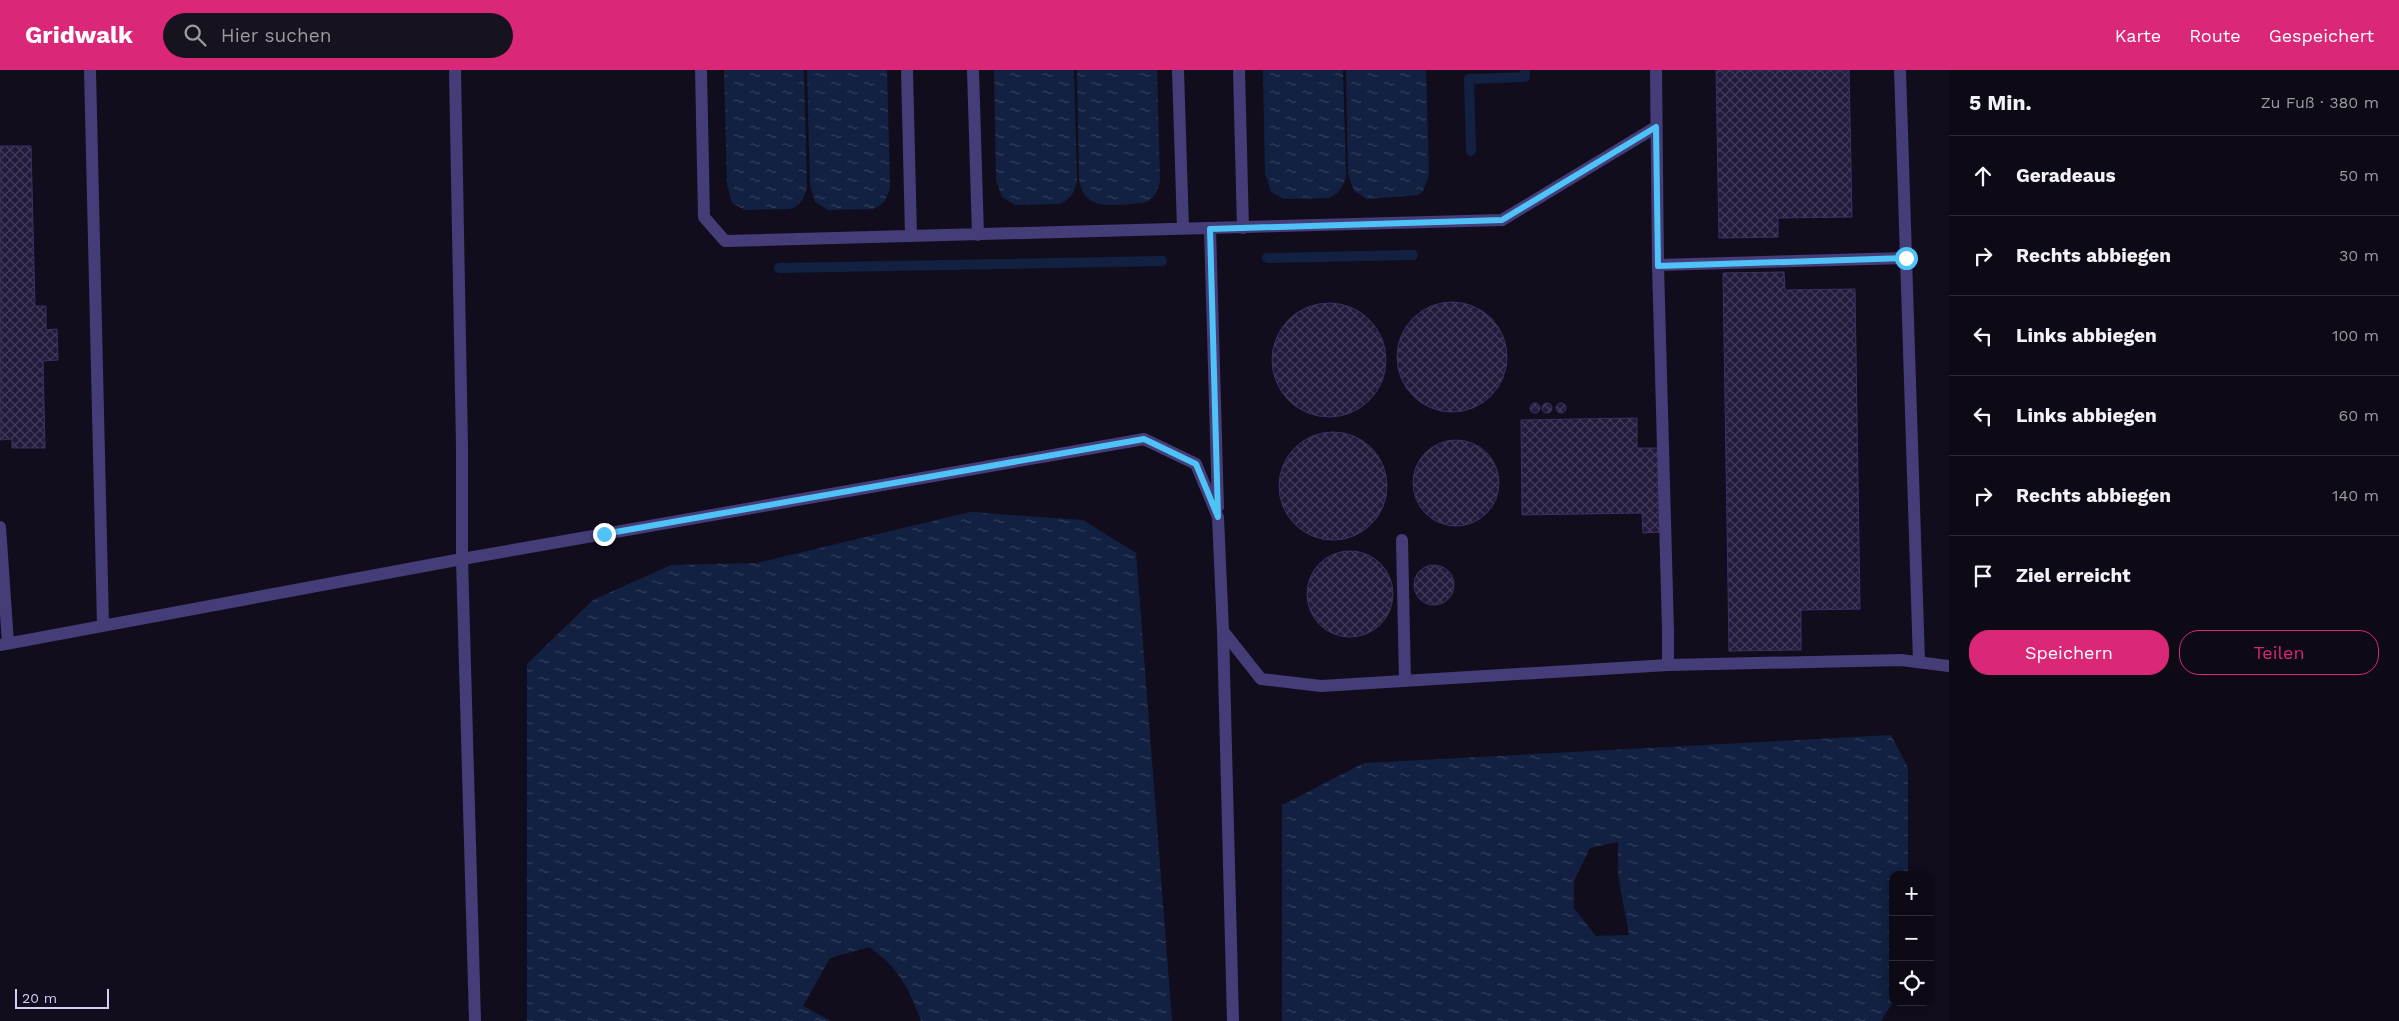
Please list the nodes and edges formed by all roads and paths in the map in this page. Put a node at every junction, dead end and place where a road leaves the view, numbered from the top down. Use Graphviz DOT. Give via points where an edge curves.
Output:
graph roads {
  1 [pos="90,70"];
  2 [pos="455,70"];
  3 [pos="701,70"];
  4 [pos="907,70"];
  5 [pos="973,70"];
  6 [pos="1178,70"];
  7 [pos="1239,70"];
  8 [pos="1656,70"];
  9 [pos="1900,70"];
  10 [pos="1656,127"];
  11 [pos="1243,228"];
  12 [pos="1183,229"];
  13 [pos="1210,229"];
  14 [pos="978,234"];
  15 [pos="911,236"];
  16 [pos="1906,258"];
  17 [pos="1658,266"];
  18 [pos="1218,517"];
  19 [pos="0,528"];
  20 [pos="1402,540"];
  21 [pos="462,559"];
  22 [pos="103,625"];
  23 [pos="1223,631"];
  24 [pos="4,644"];
  25 [pos="1919,662"];
  26 [pos="1668,665"];
  27 [pos="1949,666"];
  28 [pos="1405,681"];
  29 [pos="475,1021"];
  30 [pos="1233,1021"];
  1 -- 22 [label="lane"];
  2 -- 21 [label="lane"];
  3 -- 15 [label="lane" via="704,217 725,241"];
  4 -- 15 [label="lane"];
  5 -- 14 [label="lane"];
  6 -- 12 [label="lane"];
  7 -- 11 [label="lane"];
  8 -- 10 [label="lane"];
  9 -- 16 [label="lane"];
  10 -- 11 [label="lane" via="1502,220"];
  10 -- 17 [label="lane"];
  11 -- 13 [label="lane"];
  12 -- 13 [label="lane"];
  12 -- 14 [label="lane"];
  13 -- 18 [label="lane"];
  14 -- 15 [label="lane"];
  16 -- 17 [label="lane"];
  16 -- 25 [label="lane"];
  17 -- 26 [label="lane"];
  18 -- 21 [label="lane" via="1196,464 1144,439"];
  18 -- 23 [label="lane"];
  19 -- 24 [label="lane"];
  20 -- 28 [label="lane"];
  21 -- 22 [label="lane"];
  21 -- 29 [label="lane"];
  22 -- 24 [label="lane"];
  23 -- 28 [label="lane" via="1261,678 1321,686"];
  23 -- 30 [label="lane"];
  25 -- 26 [label="lane"];
  25 -- 27 [label="lane"];
  26 -- 28 [label="lane"];
}
